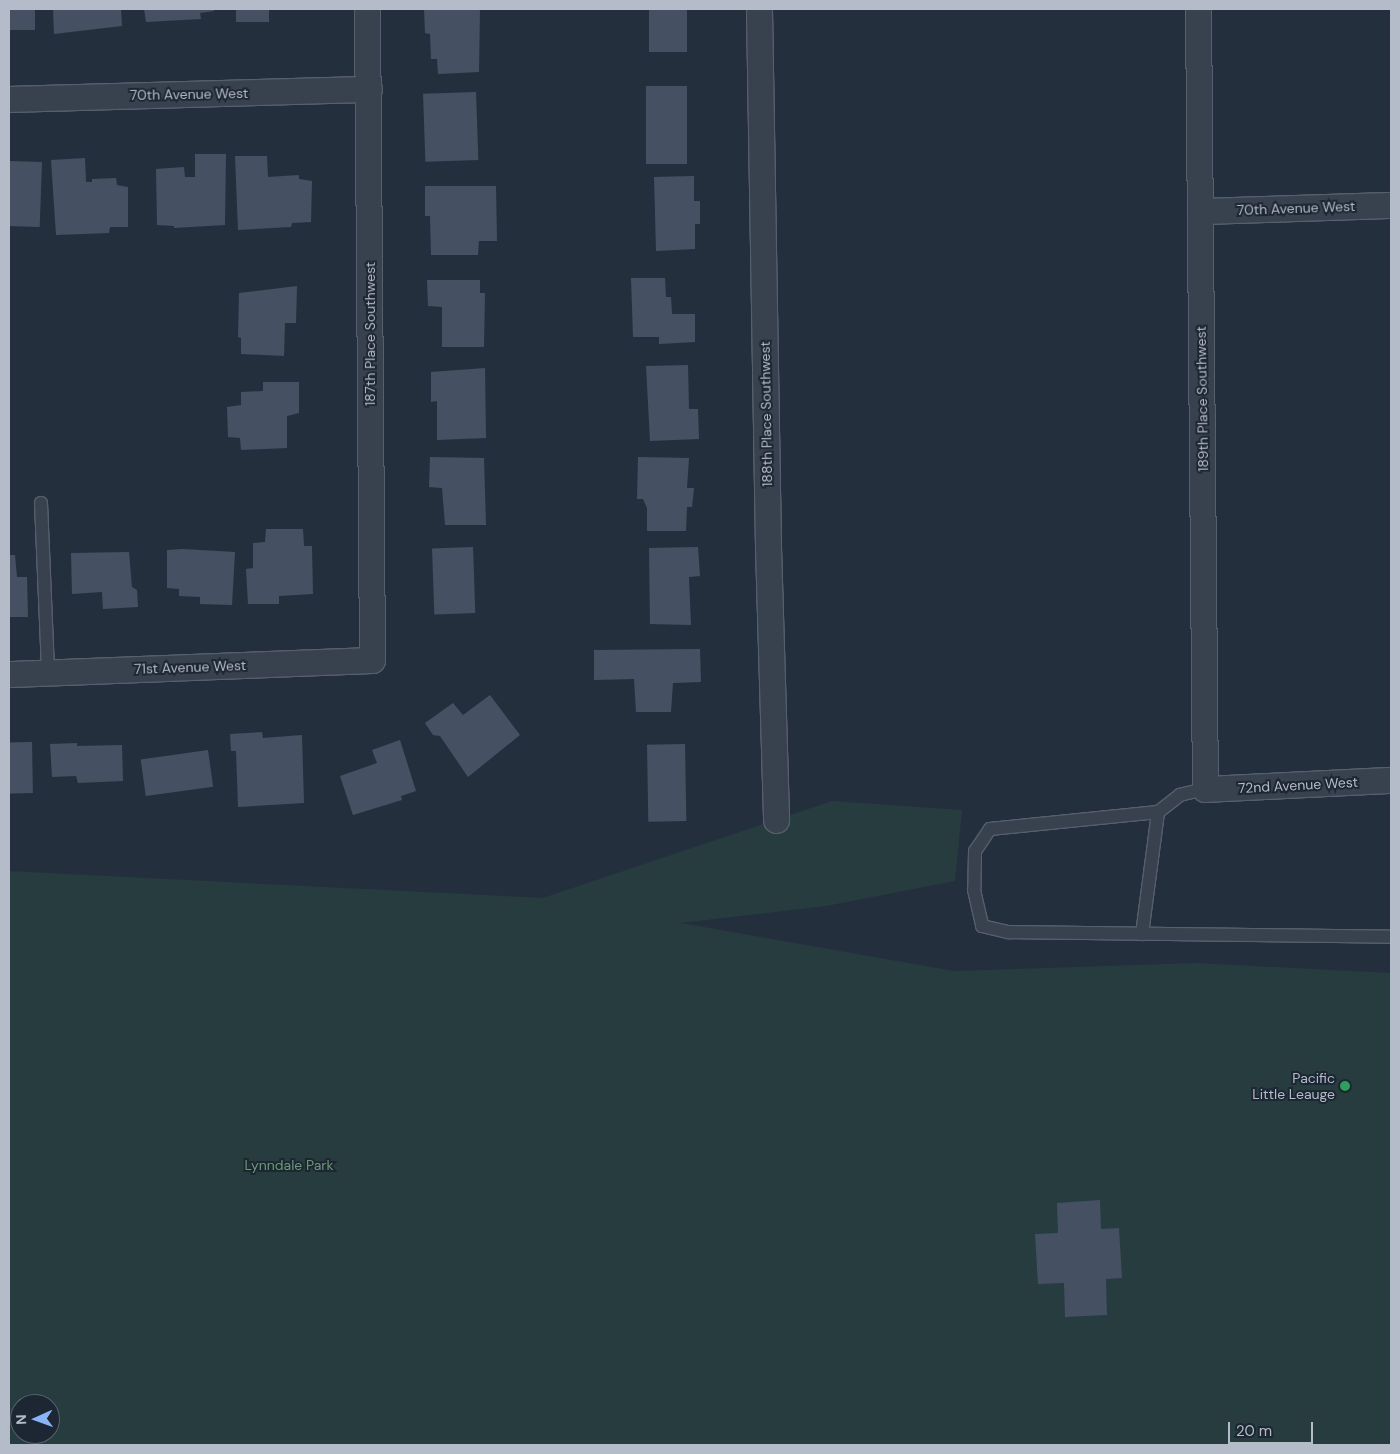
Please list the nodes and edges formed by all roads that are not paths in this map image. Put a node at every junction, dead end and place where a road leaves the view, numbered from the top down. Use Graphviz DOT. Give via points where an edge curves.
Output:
graph roads {
  1 [pos="367,9"];
  2 [pos="759,9"];
  3 [pos="1198,9"];
  4 [pos="369,89"];
  5 [pos="9,98"];
  6 [pos="1391,205"];
  7 [pos="1200,211"];
  8 [pos="41,503"];
  9 [pos="372,660"];
  10 [pos="48,673"];
  11 [pos="9,674"];
  12 [pos="1391,780"];
  13 [pos="1205,789"];
  14 [pos="1158,812"];
  15 [pos="776,820"];
  16 [pos="1142,934"];
  17 [pos="1391,937"];
  1 -- 4 [label="street, 187th Place Southwest"];
  2 -- 15 [label="street, 188th Place Southwest"];
  3 -- 7 [label="street, 189th Place Southwest"];
  4 -- 5 [label="street, 70th Avenue West"];
  4 -- 9 [label="street, 187th Place Southwest"];
  6 -- 7 [label="street, 70th Avenue West"];
  7 -- 13 [label="street, 189th Place Southwest"];
  8 -- 10 [label="lane"];
  9 -- 10 [label="street, 71st Avenue West"];
  10 -- 11 [label="street, 71st Avenue West"];
  12 -- 13 [label="street, 72nd Avenue West"];
  13 -- 14 [label="lane" via="1180,795"];
  14 -- 16 [label="lane"];
  14 -- 16 [label="lane" via="990,829 975,851 974,890 982,926 1008,932"];
  16 -- 17 [label="lane"];
}
